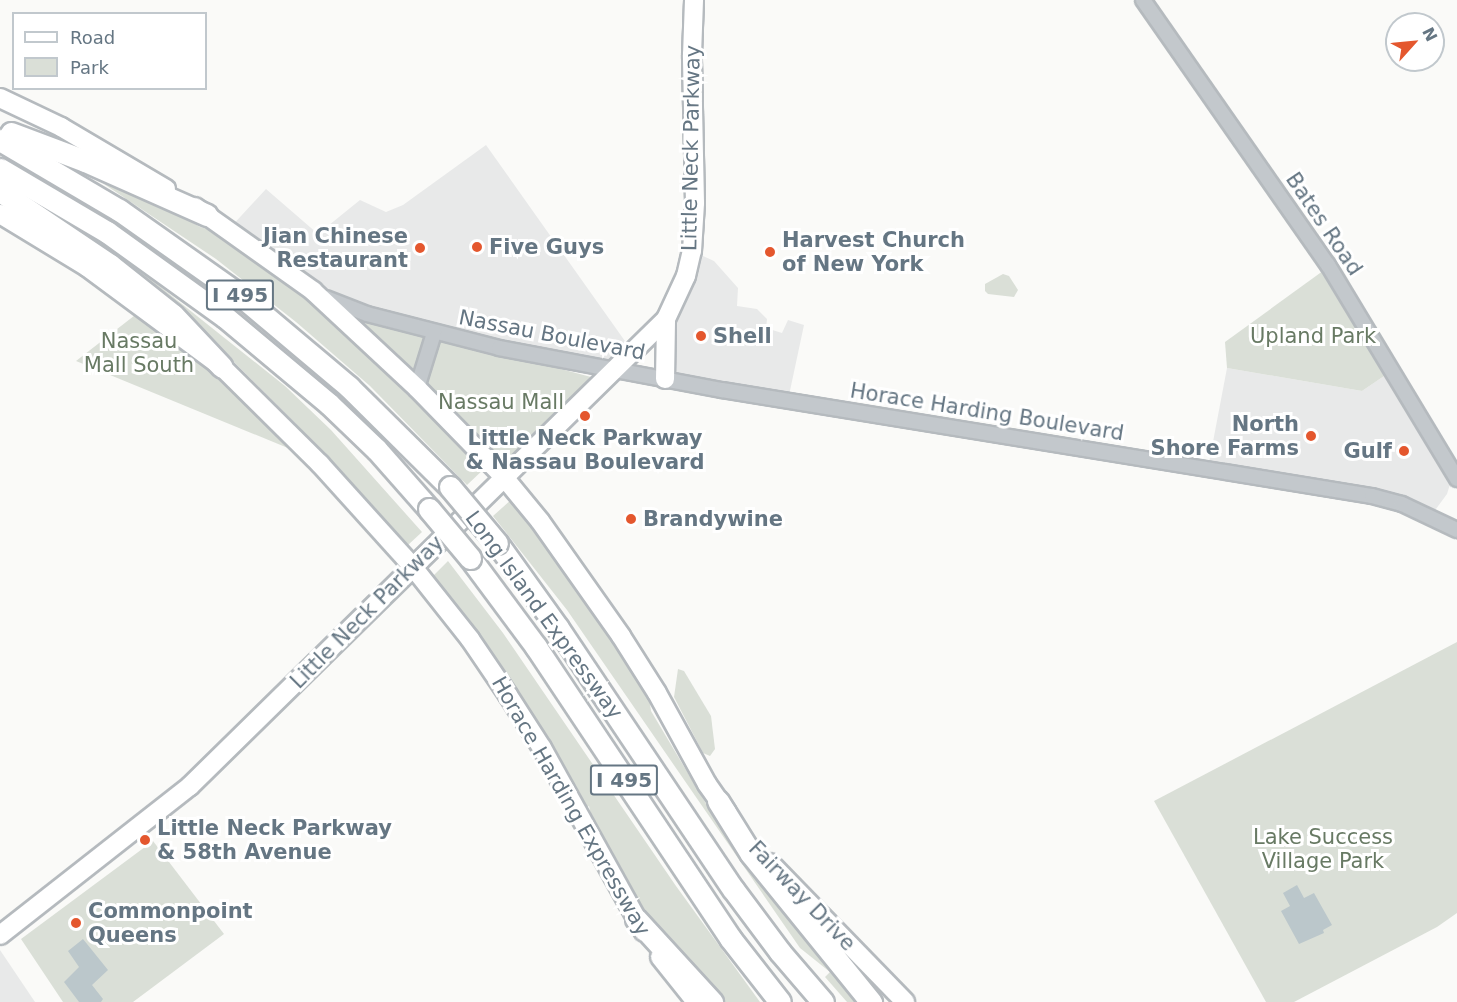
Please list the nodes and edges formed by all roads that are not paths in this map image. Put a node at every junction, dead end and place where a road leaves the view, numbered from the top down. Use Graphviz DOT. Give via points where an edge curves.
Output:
graph roads {
  1 [pos="694,0"];
  2 [pos="1143,0"];
  3 [pos="0,98"];
  4 [pos="0,129"];
  5 [pos="0,140"];
  6 [pos="0,169"];
  7 [pos="0,191"];
  8 [pos="0,214"];
  9 [pos="207,215"];
  10 [pos="313,291"];
  11 [pos="666,319"];
  12 [pos="434,333"];
  13 [pos="222,367"];
  14 [pos="613,370"];
  15 [pos="665,379"];
  16 [pos="417,388"];
  17 [pos="788,400"];
  18 [pos="503,476"];
  19 [pos="1457,479"];
  20 [pos="1457,530"];
  21 [pos="414,567"];
  22 [pos="712,793"];
  23 [pos="636,919"];
  24 [pos="0,935"];
  25 [pos="696,1002"];
  26 [pos="712,1002"];
  27 [pos="780,1002"];
  28 [pos="823,1002"];
  29 [pos="871,1002"];
  30 [pos="905,1002"];
  1 -- 11 [label="main road, Little Neck Parkway" via="692,251 686,276"];
  2 -- 19 [label="street, Bates Road" via="1328,265"];
  3 -- 9 [label="main road" via="118,158"];
  4 -- 9 [label="highway" via="85,161"];
  5 -- 28 [label="highway, Long Island Expressway / I 495, bridge" via="119,210 241,296 350,387 450,487 497,543 558,628 745,905"];
  6 -- 27 [label="highway, Long Island Expressway / I 495, bridge" via="107,232 225,317 377,450 470,558 536,647 730,938"];
  7 -- 13 [label="highway" via="110,265 173,315"];
  8 -- 13 [label="main road, Horace Harding Expressway" via="87,267"];
  9 -- 10 [label="main road"];
  10 -- 12 [label="street, Nassau Boulevard" via="345,307"];
  10 -- 16 [label="main road"];
  11 -- 14 [label="main road, Little Neck Parkway"];
  11 -- 15 [label="main road"];
  12 -- 14 [label="street, Nassau Boulevard"];
  12 -- 16 [label="street"];
  13 -- 21 [label="main road, Horace Harding Expressway" via="320,464"];
  14 -- 15 [label="street, Nassau Boulevard"];
  14 -- 18 [label="main road, Little Neck Parkway"];
  15 -- 17 [label="street, Nassau Boulevard"];
  16 -- 18 [label="main road"];
  17 -- 20 [label="street, Horace Harding Boulevard" via="1372,496 1402,504"];
  18 -- 21 [label="main road, Little Neck Parkway"];
  18 -- 22 [label="main road" via="540,521 621,636"];
  21 -- 23 [label="main road, Horace Harding Expressway" via="508,694"];
  21 -- 24 [label="main road, Little Neck Parkway" via="176,798"];
  22 -- 29 [label="highway" via="751,854"];
  22 -- 30 [label="main road, Fairway Drive" via="781,875"];
  23 -- 25 [label="main road, Horace Harding Expressway"];
  23 -- 26 [label="highway"];
}
